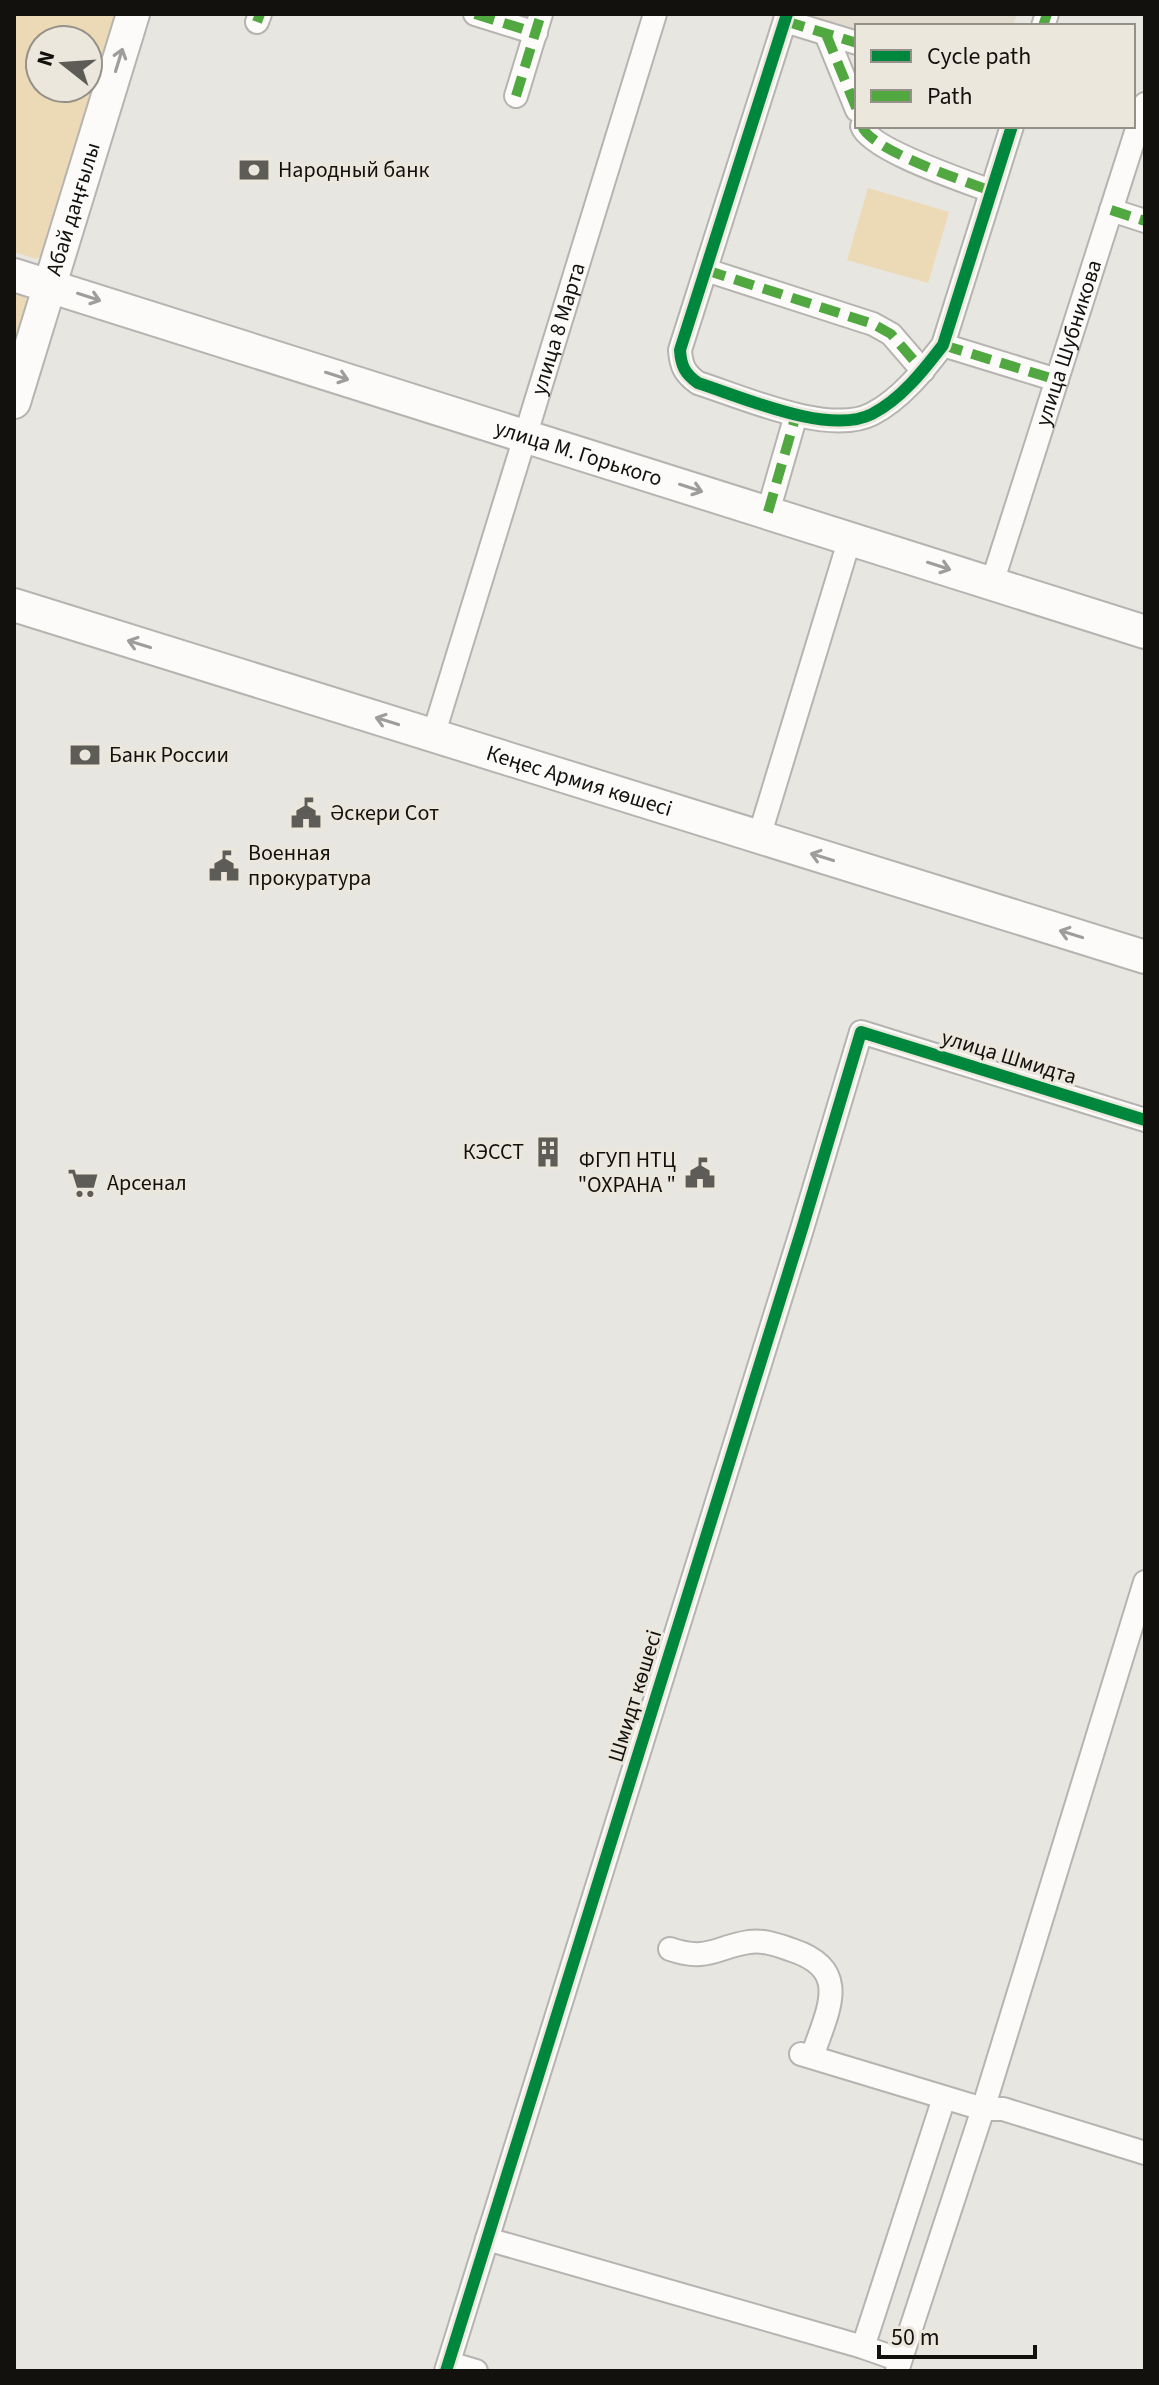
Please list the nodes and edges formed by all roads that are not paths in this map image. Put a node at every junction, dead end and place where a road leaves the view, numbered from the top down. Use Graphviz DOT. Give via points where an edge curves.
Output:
graph roads {
  1 [pos="133,14"];
  2 [pos="475,14"];
  3 [pos="655,14"];
  4 [pos="786,18"];
  5 [pos="538,23"];
  6 [pos="826,34"];
  7 [pos="855,42"];
  8 [pos="516,96"];
  9 [pos="1145,104"];
  10 [pos="855,105"];
  11 [pos="863,128"];
  12 [pos="1011,128"];
  13 [pos="991,191"];
  14 [pos="1111,210"];
  15 [pos="1145,221"];
  16 [pos="706,270"];
  17 [pos="14,275"];
  18 [pos="50,285"];
  19 [pos="943,345"];
  20 [pos="923,371"];
  21 [pos="1057,380"];
  22 [pos="14,402"];
  23 [pos="796,415"];
  24 [pos="526,436"];
  25 [pos="768,512"];
  26 [pos="850,538"];
  27 [pos="992,583"];
  28 [pos="14,605"];
  29 [pos="1145,632"];
  30 [pos="433,736"];
  31 [pos="759,837"];
  32 [pos="1145,957"];
  33 [pos="861,1032"];
  34 [pos="1145,1120"];
  35 [pos="1145,1582"];
  36 [pos="670,1949"];
  37 [pos="944,2098"];
  38 [pos="983,2109"];
  39 [pos="1145,2153"];
  40 [pos="487,2239"];
  41 [pos="863,2347"];
  42 [pos="898,2366"];
  43 [pos="448,2367"];
  44 [pos="476,2371"];
  18 -- 1 [label="main road, Абай даңғылы, one-way"];
  2 -- 5 [label="street"];
  3 -- 24 [label="street, улица 8 Марта"];
  4 -- 6 [label="street"];
  4 -- 16 [label="street"];
  5 -- 8 [label="street"];
  6 -- 7 [label="street"];
  6 -- 10 [label="street"];
  9 -- 14 [label="street, улица Шубникова"];
  11 -- 13 [label="street" via="880,146"];
  12 -- 13 [label="street"];
  13 -- 19 [label="street"];
  14 -- 15 [label="street"];
  14 -- 21 [label="street, улица Шубникова"];
  16 -- 20 [label="street" via="873,324 891,334"];
  16 -- 23 [label="street" via="680,350 686,374 698,383"];
  17 -- 18 [label="main road, улица М. Горького"];
  18 -- 22 [label="main road, Абай даңғылы"];
  18 -- 24 [label="main road, улица М. Горького, one-way"];
  19 -- 20 [label="street"];
  19 -- 21 [label="street"];
  20 -- 23 [label="street" via="871,415 844,422"];
  21 -- 27 [label="street, улица Шубникова"];
  23 -- 25 [label="street"];
  24 -- 25 [label="main road, улица М. Горького, one-way"];
  24 -- 30 [label="street, улица 8 Марта"];
  25 -- 26 [label="main road, улица М. Горького"];
  26 -- 27 [label="main road, улица М. Горького, one-way"];
  26 -- 31 [label="street"];
  27 -- 29 [label="main road, улица М. Горького"];
  30 -- 28 [label="main road, Кеңес Армия көшесі, one-way"];
  30 -- 31 [label="main road, Кеңес Армия көшесі"];
  32 -- 31 [label="main road, Кеңес Армия көшесі, one-way"];
  33 -- 34 [label="street, улица Шмидта"];
  33 -- 40 [label="street, Шмидт көшесі"];
  35 -- 38 [label="street"];
  36 -- 37 [label="street" via="710,1954 763,1941 812,1956 827,1970 831,1990 807,2055"];
  37 -- 38 [label="street"];
  37 -- 41 [label="street"];
  38 -- 39 [label="street" via="1003,2109"];
  38 -- 42 [label="street"];
  40 -- 41 [label="street"];
  40 -- 43 [label="street, Шмидт көшесі"];
  41 -- 42 [label="street"];
  43 -- 44 [label="street"];
}
